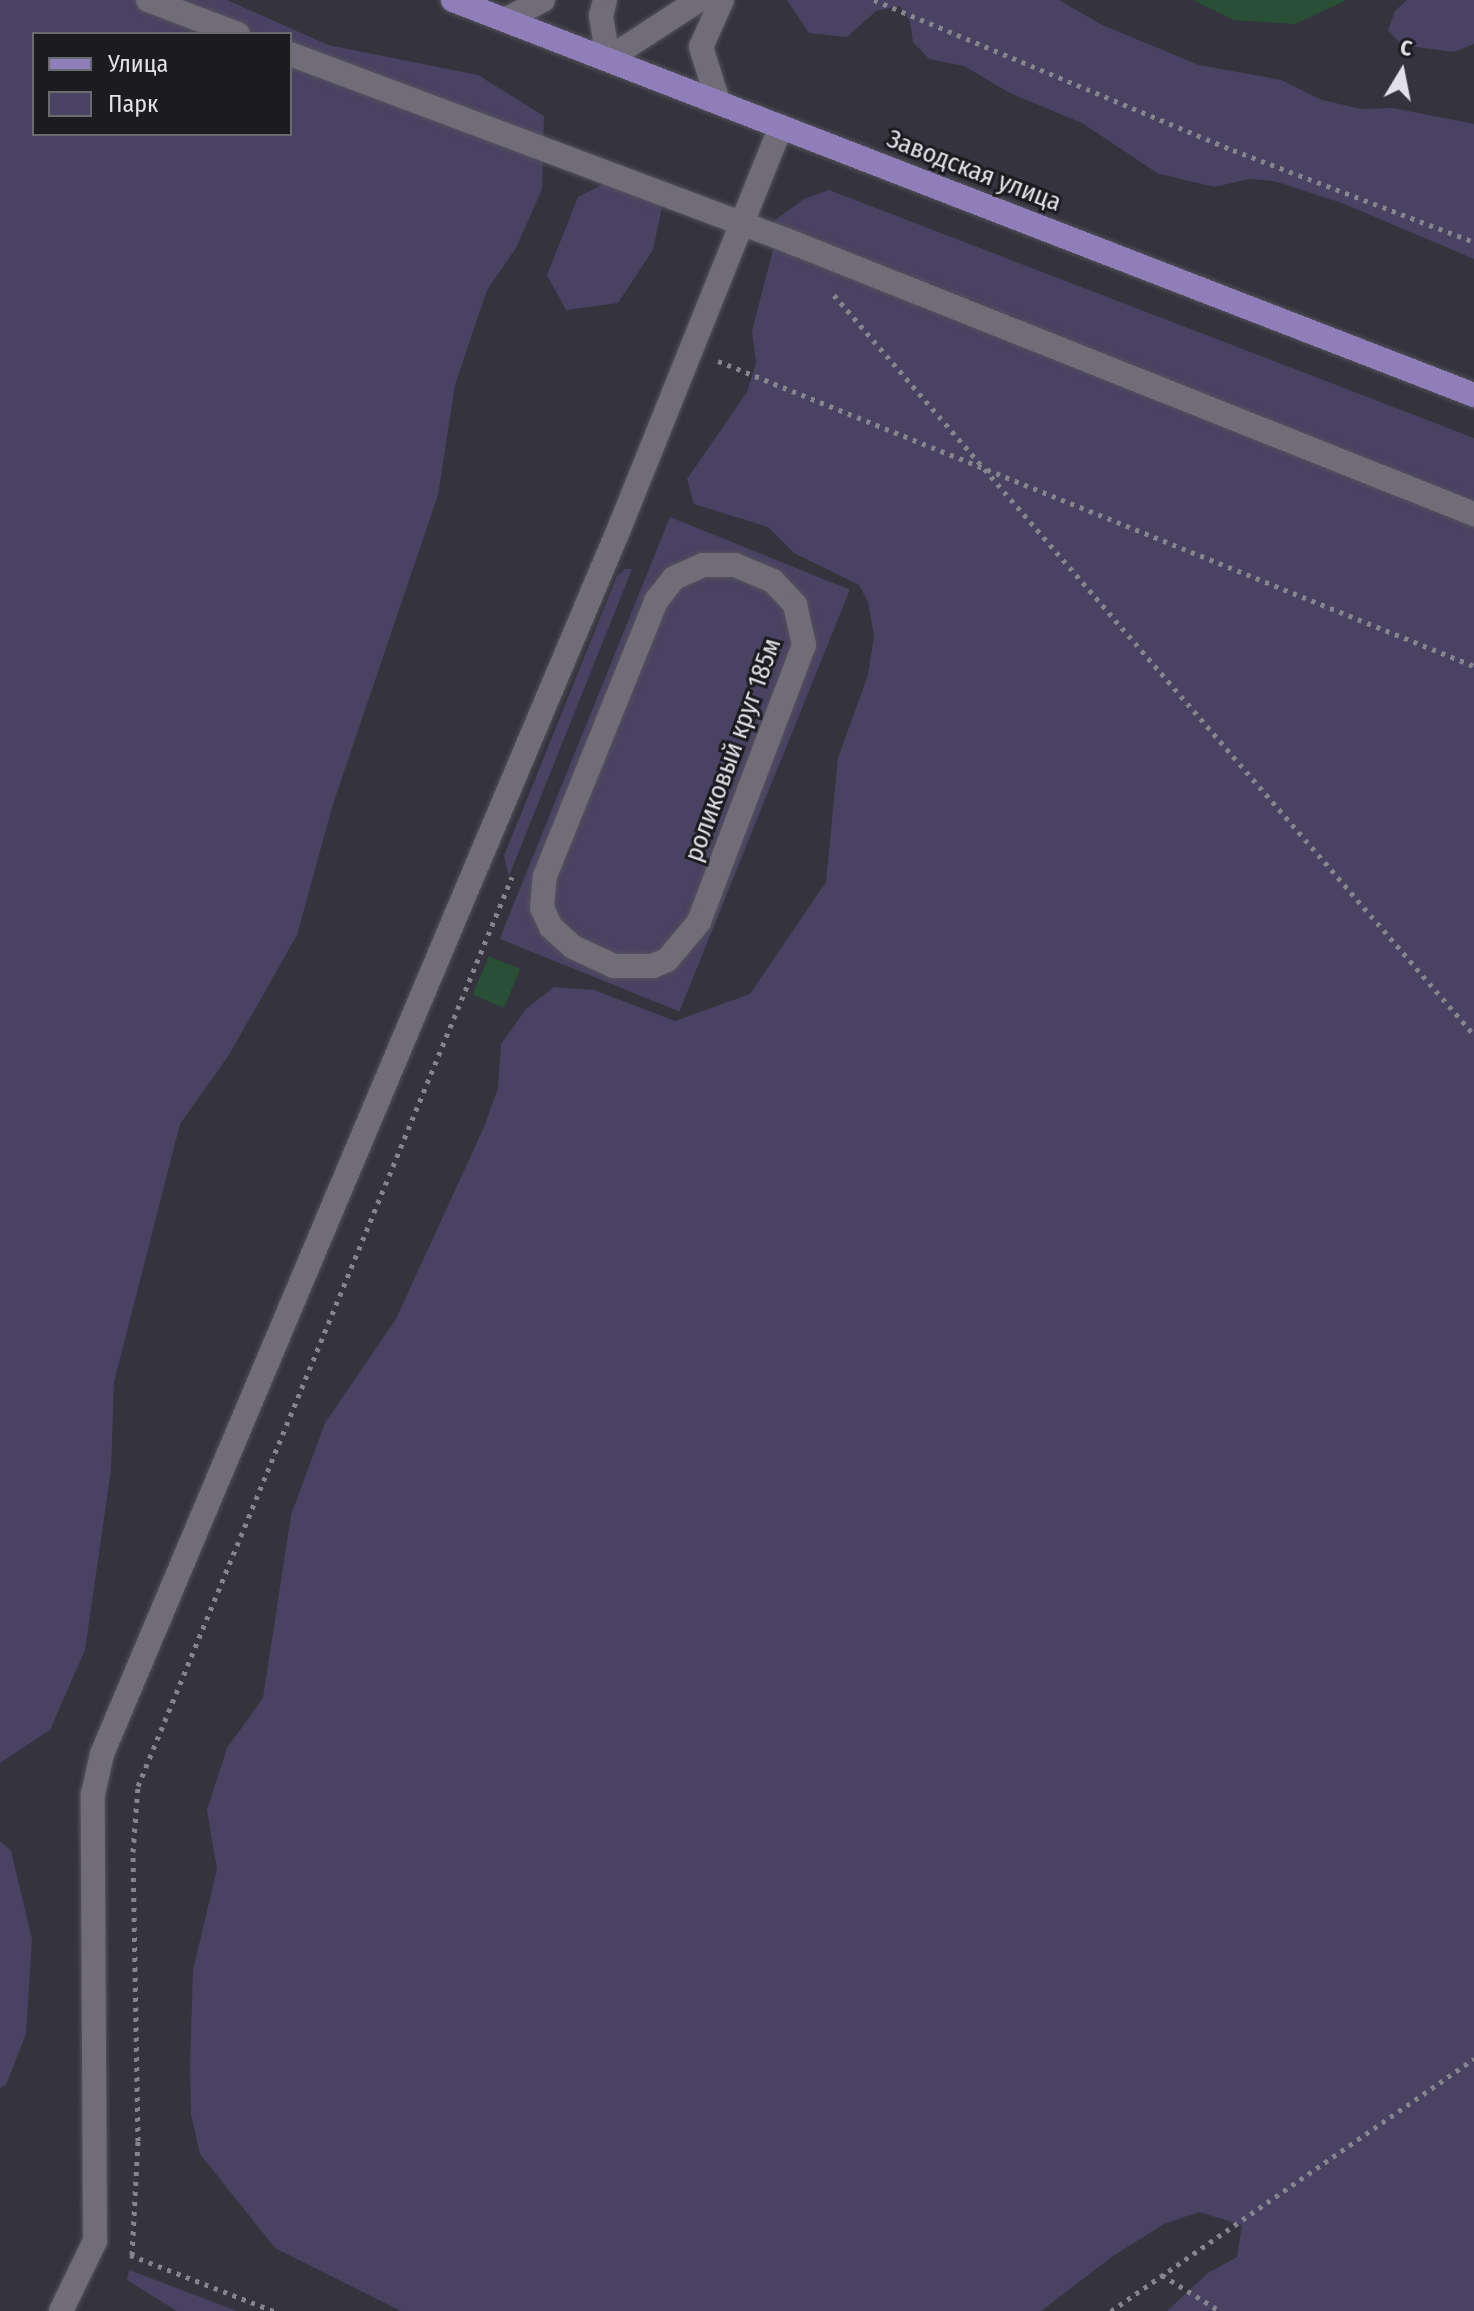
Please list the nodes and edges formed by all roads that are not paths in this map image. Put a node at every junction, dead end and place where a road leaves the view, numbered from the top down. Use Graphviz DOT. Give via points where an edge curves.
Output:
graph roads {
  1 [pos="148,0"];
  2 [pos="453,0"];
  3 [pos="543,0"];
  4 [pos="605,0"];
  5 [pos="699,0"];
  6 [pos="722,0"];
  7 [pos="505,20"];
  8 [pos="233,32"];
  9 [pos="292,55"];
  10 [pos="608,59"];
  11 [pos="718,101"];
  12 [pos="781,126"];
  13 [pos="744,224"];
  14 [pos="1474,395"];
  15 [pos="1474,514"];
  16 [pos="703,565"];
  17 [pos="61,2311"];
  1 -- 8 [label="street"];
  2 -- 7 [label="main road, Заводская улица"];
  3 -- 7 [label="street"];
  4 -- 10 [label="street" via="601,16"];
  5 -- 10 [label="street"];
  6 -- 11 [label="street" via="701,47"];
  7 -- 10 [label="main road, Заводская улица"];
  9 -- 13 [label="street"];
  10 -- 11 [label="main road, Заводская улица"];
  11 -- 12 [label="main road, Заводская улица"];
  12 -- 13 [label="street"];
  12 -- 14 [label="main road, Заводская улица"];
  13 -- 15 [label="street"];
  13 -- 17 [label="street" via="102,1754 93,1794 95,2241"];
  16 -- 16 [label="street, роликовый круг 185м" via="674,578 656,601 545,876 542,908 551,927 573,947 614,966 633,968 667,960 699,922 804,645 795,605 773,581 748,568"];
}
